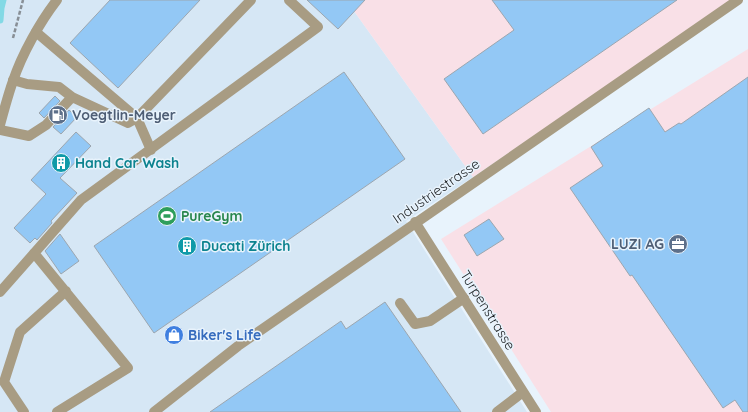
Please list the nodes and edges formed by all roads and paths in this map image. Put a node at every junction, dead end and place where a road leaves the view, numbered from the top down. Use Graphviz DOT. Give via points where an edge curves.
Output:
graph roads {
  1 [pos="57,0"];
  2 [pos="251,0"];
  3 [pos="289,0"];
  4 [pos="738,0"];
  5 [pos="36,32"];
  6 [pos="13,80"];
  7 [pos="72,97"];
  8 [pos="137,118"];
  9 [pos="0,125"];
  10 [pos="0,130"];
  11 [pos="151,150"];
  12 [pos="416,222"];
  13 [pos="34,253"];
  14 [pos="66,291"];
  15 [pos="0,292"];
  16 [pos="464,298"];
  17 [pos="400,303"];
  18 [pos="523,392"];
  19 [pos="24,412"];
  20 [pos="57,412"];
  21 [pos="154,412"];
  22 [pos="497,412"];
  23 [pos="536,412"];
  1 -- 5 [label="street"];
  2 -- 8 [label="street"];
  3 -- 11 [label="street" via="318,27"];
  4 -- 12 [label="street, Industriestrasse"];
  5 -- 6 [label="street"];
  5 -- 8 [label="street"];
  6 -- 7 [label="street" via="59,87"];
  6 -- 9 [label="street"];
  7 -- 8 [label="street" via="128,123"];
  7 -- 10 [label="street" via="46,125 30,136"];
  8 -- 11 [label="street"];
  11 -- 13 [label="street" via="81,200"];
  12 -- 16 [label="street, Turpenstrasse"];
  12 -- 21 [label="street, Industriestrasse" via="238,346"];
  13 -- 14 [label="street"];
  13 -- 15 [label="street"];
  14 -- 19 [label="street" via="20,332 4,382"];
  14 -- 20 [label="street" via="128,368"];
  16 -- 17 [label="street" via="430,321 415,324"];
  16 -- 18 [label="street, Turpenstrasse"];
  18 -- 22 [label="street"];
  18 -- 23 [label="street, Turpenstrasse"];
}
